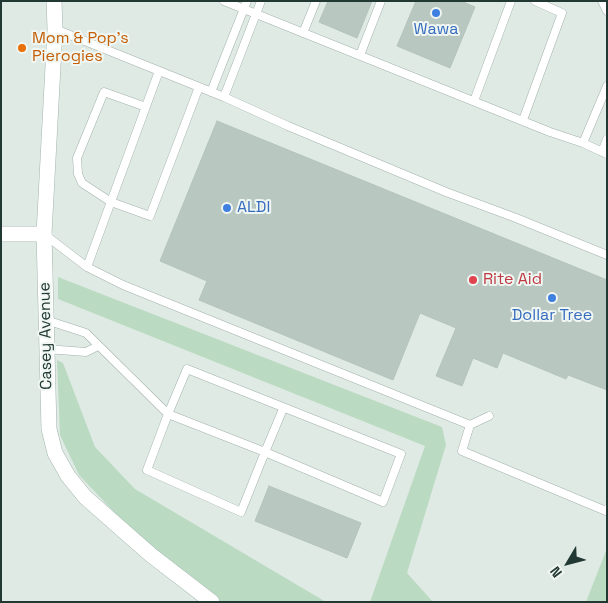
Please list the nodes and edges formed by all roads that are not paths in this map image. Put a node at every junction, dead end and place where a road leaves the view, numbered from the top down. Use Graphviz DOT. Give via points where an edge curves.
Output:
graph roads {
  1 [pos="54,1"];
  2 [pos="224,1"];
  3 [pos="247,1"];
  4 [pos="261,1"];
  5 [pos="316,1"];
  6 [pos="381,1"];
  7 [pos="511,1"];
  8 [pos="535,1"];
  9 [pos="602,1"];
  10 [pos="244,10"];
  11 [pos="607,11"];
  12 [pos="256,15"];
  13 [pos="55,29"];
  14 [pos="303,33"];
  15 [pos="360,55"];
  16 [pos="159,71"];
  17 [pos="607,86"];
  18 [pos="198,87"];
  19 [pos="211,92"];
  20 [pos="224,97"];
  21 [pos="474,101"];
  22 [pos="146,107"];
  23 [pos="523,120"];
  24 [pos="607,139"];
  25 [pos="583,143"];
  26 [pos="604,153"];
  27 [pos="111,202"];
  28 [pos="1,234"];
  29 [pos="44,234"];
  30 [pos="607,254"];
  31 [pos="87,267"];
  32 [pos="46,320"];
  33 [pos="98,346"];
  34 [pos="46,349"];
  35 [pos="283,409"];
  36 [pos="168,414"];
  37 [pos="489,416"];
  38 [pos="470,425"];
  39 [pos="265,452"];
  40 [pos="607,510"];
  41 [pos="212,602"];
  1 -- 13 [label="street, Casey Avenue"];
  2 -- 10 [label="lane"];
  3 -- 10 [label="lane"];
  4 -- 12 [label="lane"];
  5 -- 14 [label="lane"];
  6 -- 15 [label="lane"];
  7 -- 21 [label="lane"];
  8 -- 23 [label="lane" via="562,13"];
  9 -- 11 [label="lane"];
  10 -- 12 [label="lane"];
  10 -- 19 [label="lane"];
  12 -- 14 [label="lane"];
  12 -- 20 [label="lane"];
  13 -- 16 [label="lane"];
  13 -- 29 [label="street, Casey Avenue"];
  14 -- 15 [label="lane"];
  15 -- 21 [label="lane"];
  16 -- 18 [label="lane"];
  16 -- 22 [label="lane"];
  17 -- 25 [label="lane"];
  18 -- 19 [label="lane"];
  18 -- 27 [label="lane" via="150,216"];
  19 -- 20 [label="lane"];
  20 -- 30 [label="lane" via="446,192"];
  21 -- 23 [label="lane"];
  22 -- 27 [label="lane"];
  22 -- 27 [label="lane" via="104,92 77,158 82,183"];
  23 -- 25 [label="lane"];
  24 -- 26 [label="lane"];
  25 -- 26 [label="lane"];
  27 -- 31 [label="lane"];
  28 -- 29 [label="street"];
  29 -- 31 [label="lane"];
  29 -- 32 [label="street, Casey Avenue"];
  31 -- 38 [label="lane" via="123,285"];
  32 -- 33 [label="lane" via="86,333"];
  32 -- 34 [label="street, Casey Avenue"];
  33 -- 34 [label="lane" via="86,352"];
  33 -- 36 [label="lane"];
  34 -- 41 [label="street, Casey Avenue" via="49,428 55,453 68,476 85,497 117,526"];
  35 -- 36 [label="lane" via="187,369"];
  35 -- 39 [label="lane"];
  35 -- 39 [label="lane" via="401,454 383,502"];
  36 -- 39 [label="lane"];
  36 -- 39 [label="lane" via="147,470 241,512"];
  37 -- 38 [label="lane"];
  38 -- 40 [label="lane" via="462,451"];
}
